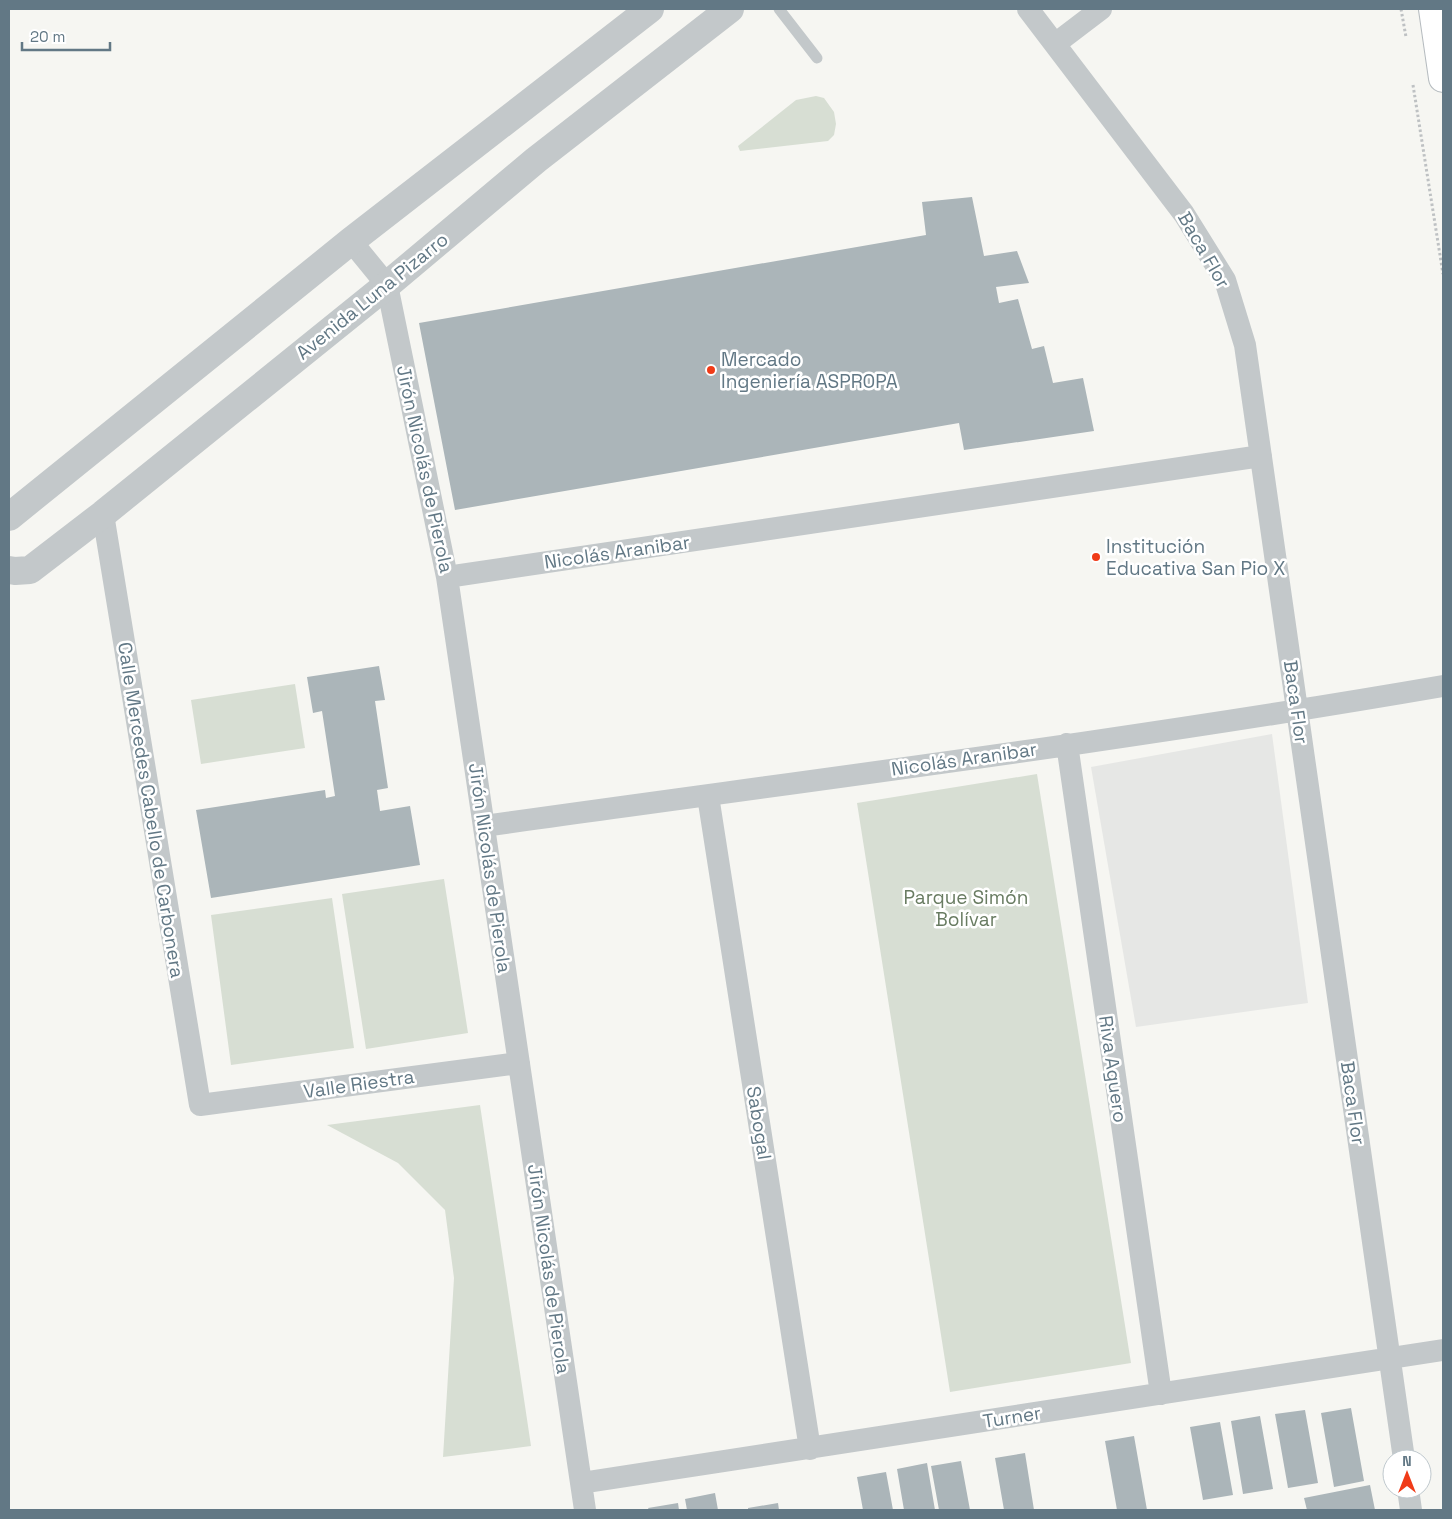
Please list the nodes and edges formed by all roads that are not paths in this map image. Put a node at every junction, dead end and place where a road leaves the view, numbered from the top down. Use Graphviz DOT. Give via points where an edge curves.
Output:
graph roads {
  1 [pos="650,9"];
  2 [pos="730,9"];
  3 [pos="778,9"];
  4 [pos="1028,9"];
  5 [pos="1101,9"];
  6 [pos="1433,9"];
  7 [pos="1055,44"];
  8 [pos="817,58"];
  9 [pos="1443,78"];
  10 [pos="351,241"];
  11 [pos="387,285"];
  12 [pos="1261,456"];
  13 [pos="103,514"];
  14 [pos="9,517"];
  15 [pos="9,570"];
  16 [pos="447,577"];
  17 [pos="1443,686"];
  18 [pos="1298,711"];
  19 [pos="1067,744"];
  20 [pos="708,796"];
  21 [pos="484,826"];
  22 [pos="519,1063"];
  23 [pos="200,1106"];
  24 [pos="1443,1350"];
  25 [pos="1390,1358"];
  26 [pos="1160,1394"];
  27 [pos="810,1449"];
  28 [pos="1403,1449"];
  29 [pos="581,1483"];
  30 [pos="585,1510"];
  1 -- 10 [label="street"];
  2 -- 11 [label="street, Avenida Luna Pizarro" via="536,160"];
  3 -- 8 [label="lane"];
  4 -- 7 [label="street, Baca Flor"];
  5 -- 7 [label="street"];
  6 -- 9 [label="main road"];
  7 -- 12 [label="street, Baca Flor" via="1184,214 1225,280 1246,345"];
  10 -- 11 [label="street, Jirón Nicolás de Pierola"];
  10 -- 14 [label="street"];
  11 -- 13 [label="street, Avenida Luna Pizarro"];
  11 -- 16 [label="street, Jirón Nicolás de Pierola"];
  12 -- 16 [label="street, Nicolás Aranibar"];
  12 -- 18 [label="street, Baca Flor"];
  13 -- 15 [label="street, Avenida Luna Pizarro" via="30,570"];
  13 -- 23 [label="street, Calle Mercedes Cabello de Carbonera"];
  16 -- 21 [label="street, Jirón Nicolás de Pierola"];
  17 -- 18 [label="street, Nicolás Aranibar"];
  18 -- 19 [label="street, Nicolás Aranibar"];
  18 -- 25 [label="street, Baca Flor"];
  19 -- 20 [label="street, Nicolás Aranibar"];
  19 -- 26 [label="street, Riva Aguero"];
  20 -- 21 [label="street, Nicolás Aranibar"];
  20 -- 27 [label="street, Sabogal"];
  21 -- 22 [label="street, Jirón Nicolás de Pierola"];
  22 -- 23 [label="street, Valle Riestra"];
  22 -- 29 [label="street, Jirón Nicolás de Pierola"];
  24 -- 25 [label="street, Turner"];
  25 -- 26 [label="street, Turner"];
  25 -- 28 [label="street, Baca Flor"];
  26 -- 27 [label="street, Turner"];
  27 -- 29 [label="street, Turner"];
  29 -- 30 [label="street, Jirón Nicolás de Pierola"];
}
